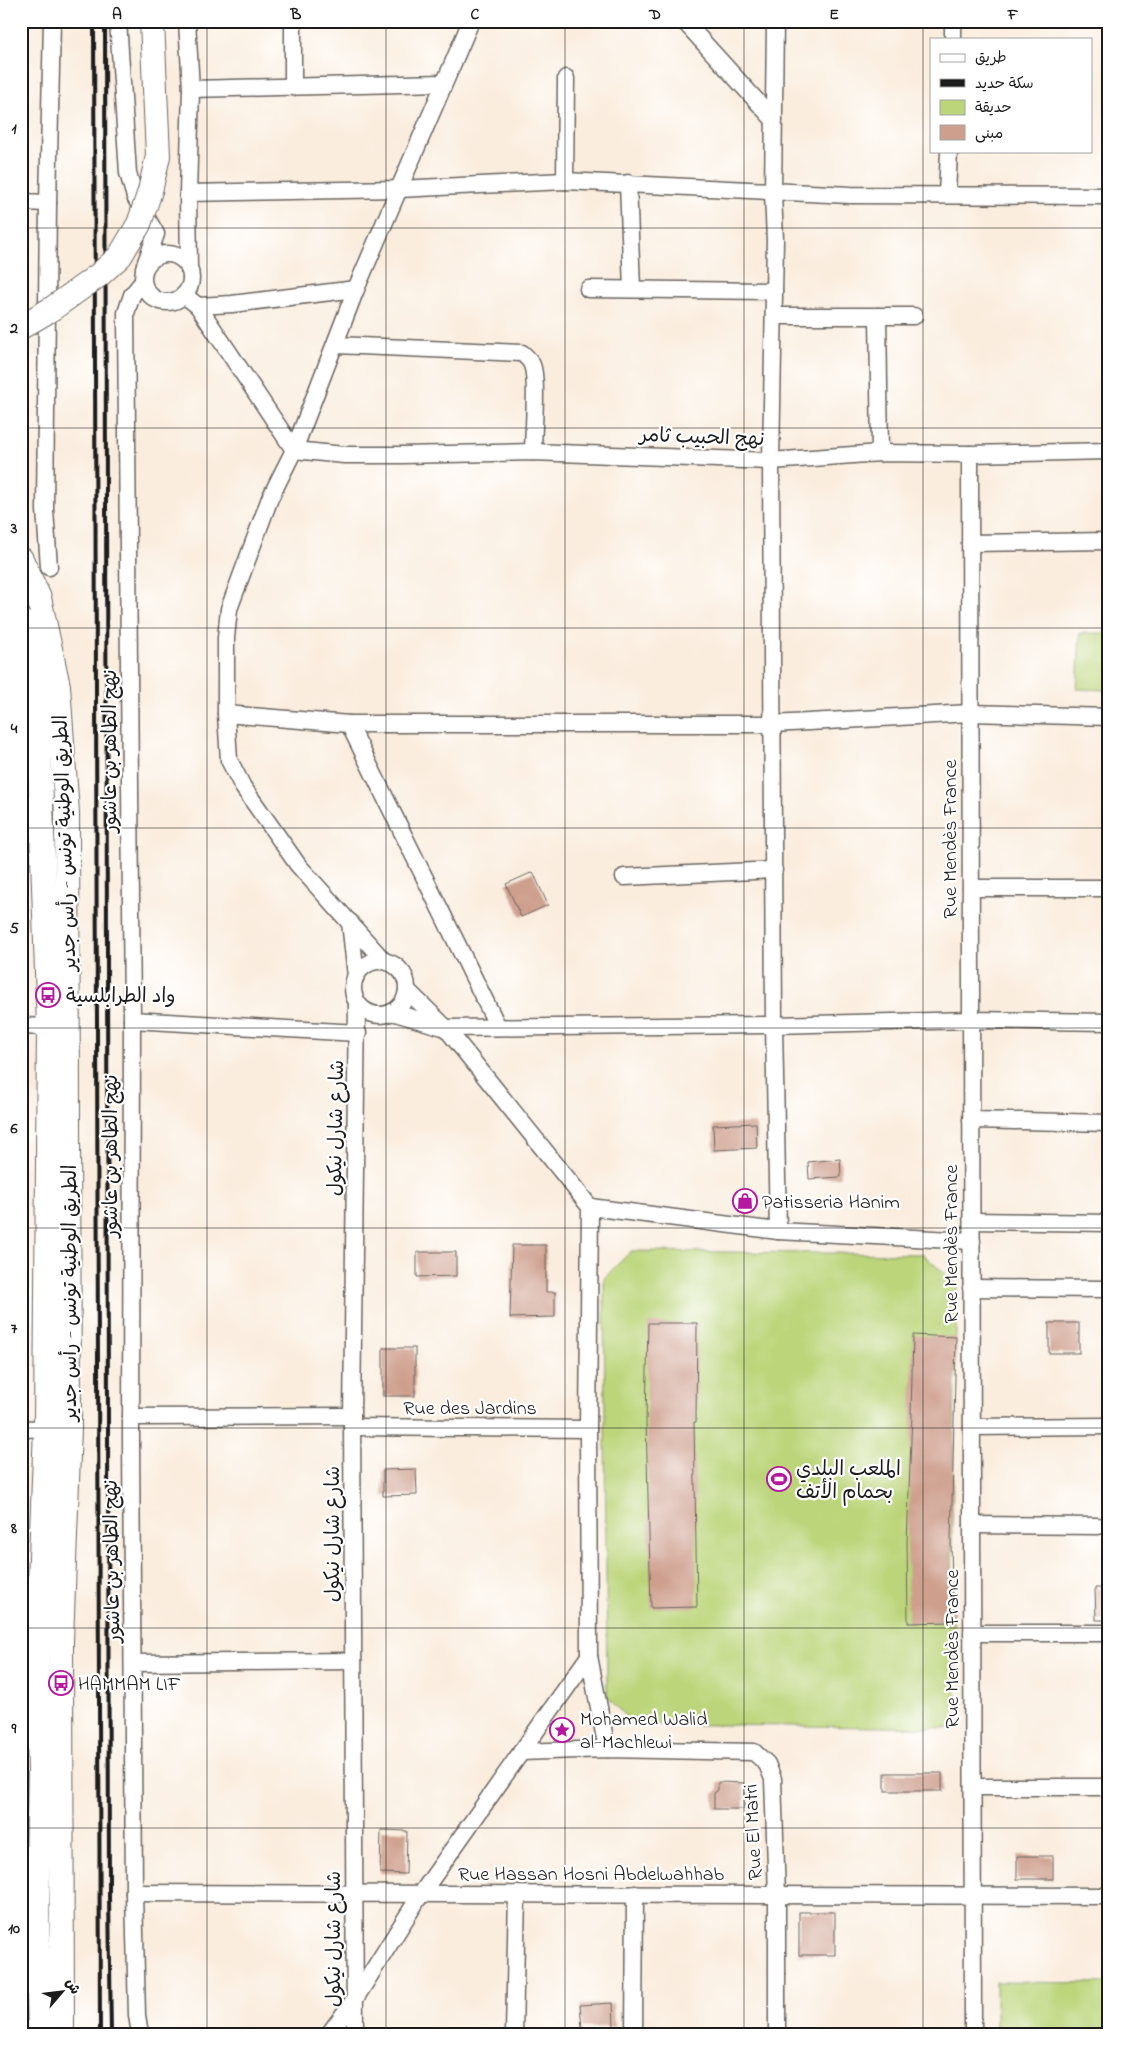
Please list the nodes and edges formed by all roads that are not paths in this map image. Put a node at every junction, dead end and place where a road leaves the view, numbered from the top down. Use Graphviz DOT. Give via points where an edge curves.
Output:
graph roads {
  1 [pos="52,21"];
  2 [pos="118,21"];
  3 [pos="152,21"];
  4 [pos="187,21"];
  5 [pos="293,21"];
  6 [pos="471,21"];
  7 [pos="684,21"];
  8 [pos="775,21"];
  9 [pos="953,21"];
  10 [pos="952,38"];
  11 [pos="566,78"];
  12 [pos="443,83"];
  13 [pos="293,87"];
  14 [pos="191,89"];
  15 [pos="774,120"];
  16 [pos="949,152"];
  17 [pos="566,181"];
  18 [pos="628,183"];
  19 [pos="400,189"];
  20 [pos="188,193"];
  21 [pos="773,193"];
  22 [pos="947,195"];
  23 [pos="1109,196"];
  24 [pos="21,202"];
  25 [pos="48,203"];
  26 [pos="144,268"];
  27 [pos="190,268"];
  28 [pos="144,287"];
  29 [pos="588,289"];
  30 [pos="632,289"];
  31 [pos="356,290"];
  32 [pos="774,291"];
  33 [pos="184,295"];
  34 [pos="198,306"];
  35 [pos="774,316"];
  36 [pos="878,316"];
  37 [pos="914,316"];
  38 [pos="21,327"];
  39 [pos="336,344"];
  40 [pos="294,450"];
  41 [pos="1109,451"];
  42 [pos="532,452"];
  43 [pos="880,453"];
  44 [pos="970,454"];
  45 [pos="771,460"];
  46 [pos="1109,542"];
  47 [pos="970,543"];
  48 [pos="21,559"];
  49 [pos="49,567"];
  50 [pos="21,621"];
  51 [pos="29,698"];
  52 [pos="970,713"];
  53 [pos="226,714"];
  54 [pos="1109,717"];
  55 [pos="349,724"];
  56 [pos="773,724"];
  57 [pos="774,870"];
  58 [pos="624,877"];
  59 [pos="971,888"];
  60 [pos="1109,888"];
  61 [pos="350,922"];
  62 [pos="384,962"];
  63 [pos="356,976"];
  64 [pos="407,990"];
  65 [pos="357,1003"];
  66 [pos="386,1014"];
  67 [pos="132,1020"];
  68 [pos="971,1020"];
  69 [pos="1109,1022"];
  70 [pos="774,1025"];
  71 [pos="21,1026"];
  72 [pos="49,1027"];
  73 [pos="498,1027"];
  74 [pos="446,1028"];
  75 [pos="358,1033"];
  76 [pos="971,1120"];
  77 [pos="1109,1123"];
  78 [pos="590,1207"];
  79 [pos="972,1221"];
  80 [pos="1109,1223"];
  81 [pos="778,1231"];
  82 [pos="972,1241"];
  83 [pos="971,1288"];
  84 [pos="1109,1289"];
  85 [pos="131,1417"];
  86 [pos="352,1421"];
  87 [pos="972,1426"];
  88 [pos="1109,1426"];
  89 [pos="58,1428"];
  90 [pos="21,1429"];
  91 [pos="588,1429"];
  92 [pos="972,1525"];
  93 [pos="1098,1526"];
  94 [pos="972,1633"];
  95 [pos="1109,1633"];
  96 [pos="589,1656"];
  97 [pos="29,1661"];
  98 [pos="353,1661"];
  99 [pos="133,1663"];
  100 [pos="607,1749"];
  101 [pos="521,1752"];
  102 [pos="973,1787"];
  103 [pos="1109,1787"];
  104 [pos="134,1893"];
  105 [pos="354,1894"];
  106 [pos="421,1894"];
  107 [pos="517,1894"];
  108 [pos="635,1894"];
  109 [pos="777,1895"];
  110 [pos="973,1895"];
  111 [pos="1109,1896"];
  112 [pos="29,1911"];
  113 [pos="355,1999"];
  114 [pos="40,2034"];
  115 [pos="62,2034"];
  116 [pos="140,2034"];
  117 [pos="329,2034"];
  118 [pos="355,2034"];
  119 [pos="514,2034"];
  120 [pos="634,2034"];
  121 [pos="777,2034"];
  122 [pos="973,2034"];
  1 -- 25 [label="street"];
  2 -- 26 [label="street" via="128,173 135,197 156,234"];
  3 -- 38 [label="highway, bridge" via="158,156 139,224 120,256 99,275"];
  4 -- 14 [label="street"];
  5 -- 13 [label="street"];
  6 -- 12 [label="street"];
  7 -- 15 [label="street"];
  8 -- 15 [label="street"];
  9 -- 10 [label="street"];
  11 -- 17 [label="street"];
  12 -- 13 [label="street"];
  12 -- 19 [label="street"];
  13 -- 14 [label="street"];
  14 -- 20 [label="street"];
  15 -- 21 [label="street"];
  16 -- 22 [label="street"];
  17 -- 18 [label="street"];
  17 -- 19 [label="street"];
  18 -- 21 [label="street"];
  18 -- 30 [label="street"];
  19 -- 20 [label="street"];
  19 -- 31 [label="street"];
  20 -- 27 [label="street"];
  21 -- 22 [label="street"];
  21 -- 32 [label="street"];
  22 -- 23 [label="street"];
  24 -- 25 [label="street"];
  25 -- 49 [label="street" via="44,510"];
  26 -- 27 [label="street" via="150,260 167,253 184,260"];
  26 -- 28 [label="street"];
  27 -- 33 [label="street" via="189,287"];
  28 -- 33 [label="street" via="149,295 166,302"];
  28 -- 67 [label="street, نهج الطاهر بن عاشور" via="140,285 132,295 126,313"];
  29 -- 30 [label="street"];
  30 -- 32 [label="street"];
  31 -- 34 [label="street"];
  31 -- 39 [label="street"];
  32 -- 35 [label="street"];
  33 -- 34 [label="street"];
  34 -- 40 [label="street"];
  35 -- 36 [label="street"];
  35 -- 45 [label="street"];
  36 -- 37 [label="street"];
  36 -- 43 [label="street"];
  39 -- 40 [label="street"];
  39 -- 42 [label="street" via="522,353 533,367"];
  40 -- 42 [label="street, نهج الحبيب ثامر" via="354,455"];
  40 -- 53 [label="street" via="270,498 229,609"];
  41 -- 44 [label="street, نهج الحبيب ثامر"];
  42 -- 45 [label="street, نهج الحبيب ثامر"];
  43 -- 44 [label="street, نهج الحبيب ثامر"];
  43 -- 45 [label="street, نهج الحبيب ثامر"];
  44 -- 47 [label="street, Rue Mendès France"];
  45 -- 56 [label="street"];
  46 -- 47 [label="street"];
  47 -- 52 [label="street, Rue Mendès France"];
  48 -- 89 [label="highway, الطريق الوطنية تونس - رأس جدير" via="39,598 49,640 58,686 65,766 69,1020"];
  50 -- 51 [label="highway, الطريق الوطنية تونس - رأس جدير" via="27,634"];
  51 -- 72 [label="highway, الطريق الوطنية تونس - رأس جدير"];
  52 -- 54 [label="street"];
  52 -- 56 [label="street"];
  52 -- 59 [label="street, Rue Mendès France"];
  53 -- 55 [label="street"];
  53 -- 61 [label="street" via="229,760 243,787 298,865"];
  55 -- 56 [label="street"];
  55 -- 73 [label="street"];
  56 -- 57 [label="street"];
  57 -- 58 [label="street"];
  57 -- 70 [label="street"];
  59 -- 60 [label="street"];
  59 -- 68 [label="street, Rue Mendès France"];
  61 -- 62 [label="street"];
  61 -- 63 [label="street"];
  62 -- 63 [label="street" via="368,964"];
  62 -- 64 [label="street" via="395,966 402,974"];
  63 -- 65 [label="street" via="353,992"];
  64 -- 66 [label="street" via="401,1006"];
  64 -- 74 [label="street"];
  65 -- 66 [label="street" via="365,1011"];
  65 -- 75 [label="street, شارع شارل نيكول"];
  66 -- 74 [label="street"];
  66 -- 75 [label="street, شارع شارل نيكول"];
  67 -- 75 [label="street"];
  67 -- 85 [label="street, نهج الطاهر بن عاشور"];
  68 -- 69 [label="street"];
  68 -- 70 [label="street"];
  68 -- 76 [label="street, Rue Mendès France"];
  70 -- 73 [label="street"];
  70 -- 81 [label="street"];
  71 -- 72 [label="street"];
  72 -- 89 [label="highway, الطريق الوطنية تونس - رأس جدير"];
  73 -- 74 [label="street"];
  74 -- 78 [label="street"];
  75 -- 86 [label="street, شارع شارل نيكول"];
  76 -- 77 [label="street"];
  76 -- 79 [label="street, Rue Mendès France"];
  78 -- 81 [label="street"];
  78 -- 91 [label="street"];
  79 -- 80 [label="street"];
  79 -- 82 [label="street, Rue Mendès France"];
  81 -- 82 [label="street"];
  82 -- 83 [label="street, Rue Mendès France"];
  83 -- 84 [label="street"];
  83 -- 87 [label="street, Rue Mendès France"];
  85 -- 86 [label="street, Rue des Jardins"];
  85 -- 99 [label="street, نهج الطاهر بن عاشور"];
  86 -- 91 [label="street, Rue des Jardins"];
  86 -- 98 [label="street, شارع شارل نيكول"];
  87 -- 88 [label="street"];
  87 -- 92 [label="street, Rue Mendès France"];
  89 -- 90 [label="street"];
  89 -- 97 [label="highway, الطريق الوطنية تونس - رأس جدير"];
  89 -- 115 [label="highway, الطريق الوطنية تونس - رأس جدير"];
  91 -- 96 [label="street"];
  92 -- 93 [label="street"];
  92 -- 94 [label="street, Rue Mendès France"];
  94 -- 95 [label="street"];
  94 -- 102 [label="street, Rue Mendès France"];
  96 -- 100 [label="street"];
  96 -- 101 [label="street"];
  97 -- 112 [label="highway, الطريق الوطنية تونس - رأس جدير" via="40,1773"];
  98 -- 99 [label="street"];
  98 -- 105 [label="street, شارع شارل نيكول"];
  99 -- 104 [label="street, نهج الطاهر بن عاشور"];
  100 -- 101 [label="street"];
  100 -- 109 [label="street, Rue El Matri" via="754,1752 767,1764 773,1779"];
  101 -- 106 [label="street"];
  102 -- 103 [label="street"];
  102 -- 110 [label="street, Rue Mendès France"];
  104 -- 105 [label="street, Rue Hassan Hosni Abdelwahhab"];
  104 -- 116 [label="street, نهج الطاهر بن عاشور"];
  105 -- 106 [label="street, Rue Hassan Hosni Abdelwahhab"];
  105 -- 113 [label="street, شارع شارل نيكول"];
  106 -- 107 [label="street, Rue Hassan Hosni Abdelwahhab"];
  106 -- 113 [label="street"];
  107 -- 108 [label="street, Rue Hassan Hosni Abdelwahhab"];
  107 -- 119 [label="street"];
  108 -- 109 [label="street, Rue Hassan Hosni Abdelwahhab"];
  108 -- 120 [label="street"];
  109 -- 110 [label="street, Rue Hassan Hosni Abdelwahhab"];
  109 -- 121 [label="street, Rue El Matri"];
  110 -- 111 [label="street, Rue Hassan Hosni Abdelwahhab"];
  110 -- 122 [label="street, Rue Mendès France"];
  112 -- 114 [label="highway, الطريق الوطنية تونس - رأس جدير"];
  113 -- 117 [label="street"];
  113 -- 118 [label="street, شارع شارل نيكول"];
}
